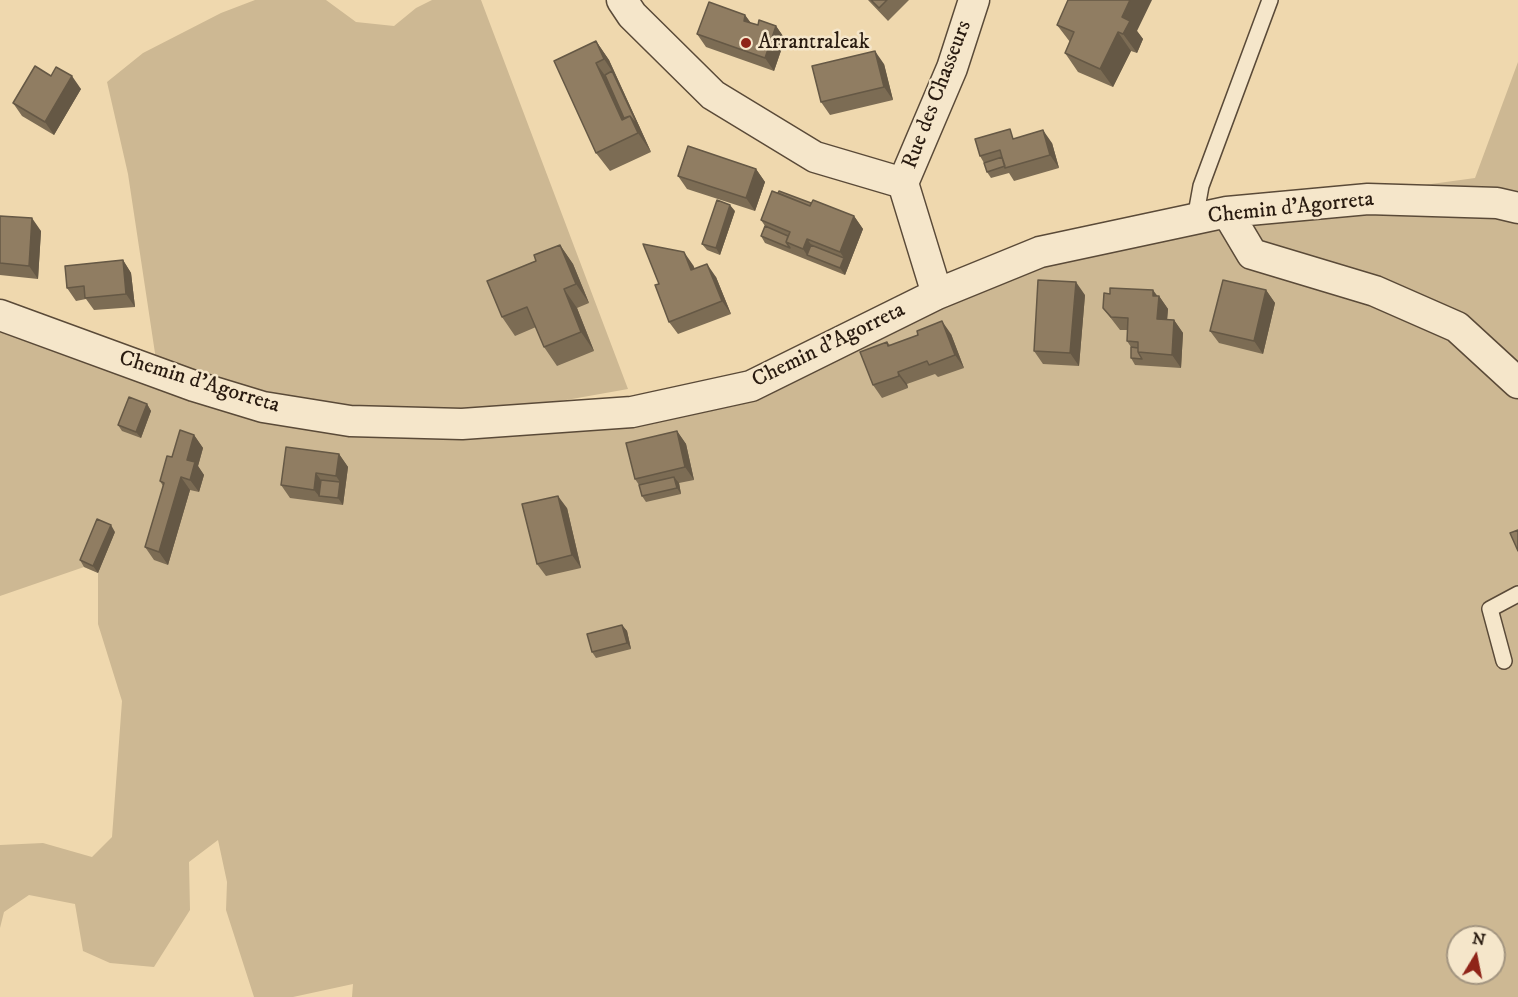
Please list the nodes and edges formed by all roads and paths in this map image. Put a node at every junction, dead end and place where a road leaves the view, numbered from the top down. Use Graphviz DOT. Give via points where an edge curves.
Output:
graph roads {
  1 [pos="622,0"];
  2 [pos="974,0"];
  3 [pos="1270,0"];
  4 [pos="903,183"];
  5 [pos="1518,208"];
  6 [pos="1227,212"];
  7 [pos="1195,219"];
  8 [pos="937,294"];
  9 [pos="0,315"];
  10 [pos="1518,383"];
  11 [pos="1518,594"];
  12 [pos="1504,661"];
  1 -- 4 [label="street" via="632,15 713,95 815,157"];
  2 -- 4 [label="street, Rue des Chasseurs" via="952,68"];
  3 -- 7 [label="lane" via="1201,186"];
  4 -- 8 [label="street, Rue des Chasseurs"];
  5 -- 6 [label="street, Chemin d'Agorreta" via="1497,203 1368,199"];
  6 -- 7 [label="street, Chemin d'Agorreta"];
  6 -- 10 [label="street" via="1252,254 1375,291 1457,327"];
  7 -- 8 [label="street, Chemin d'Agorreta" via="1040,252"];
  8 -- 9 [label="street, Chemin d'Agorreta" via="751,386 632,412 462,424 350,421 263,407"];
  11 -- 12 [label="lane" via="1490,609"];
}
